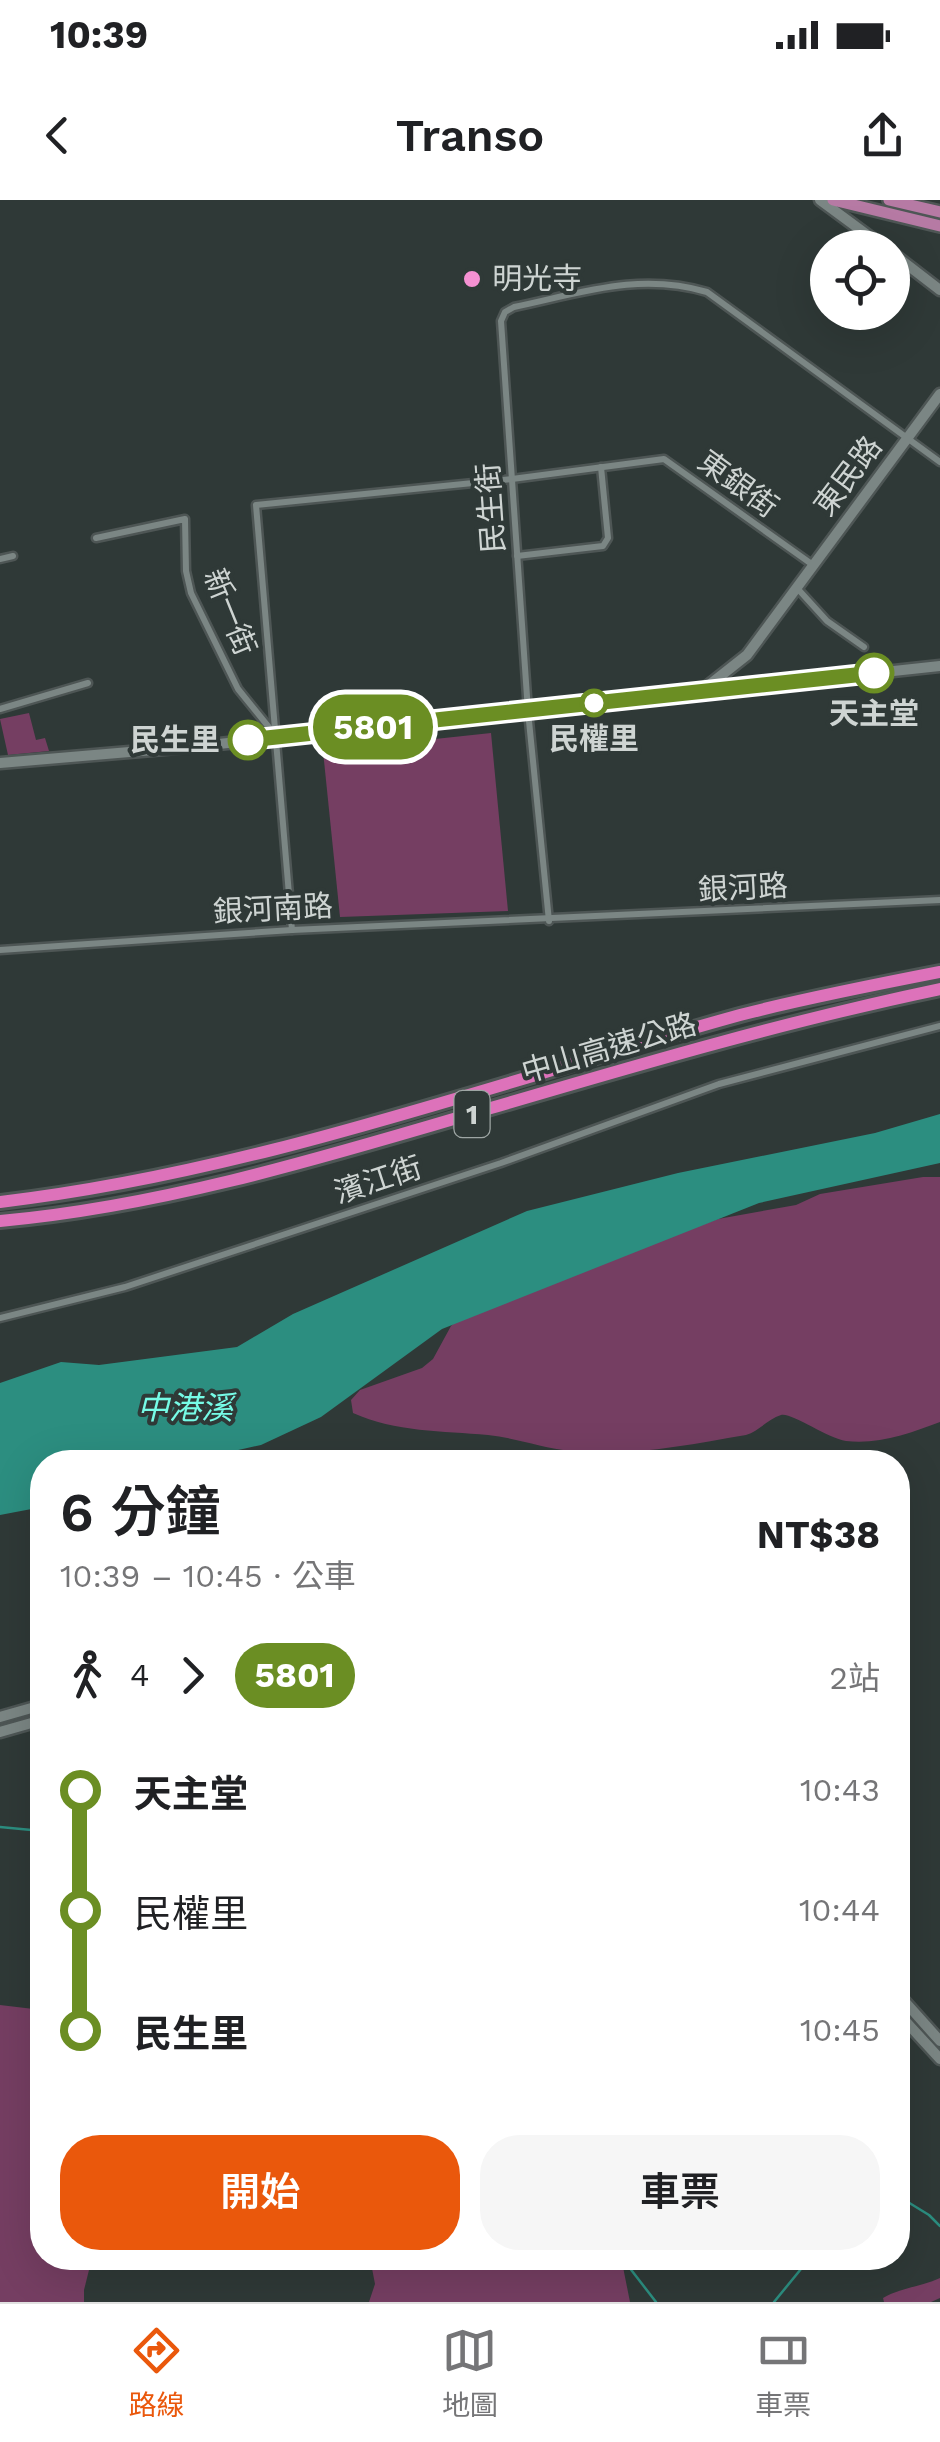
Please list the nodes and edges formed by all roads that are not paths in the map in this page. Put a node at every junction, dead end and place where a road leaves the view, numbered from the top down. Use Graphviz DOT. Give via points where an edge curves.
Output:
graph roads {
  1 [pos="820,200"];
  2 [pos="833,200"];
  3 [pos="889,200"];
  4 [pos="940,212"];
  5 [pos="940,226"];
  6 [pos="861,230"];
  7 [pos="910,268"];
  8 [pos="940,290"];
  9 [pos="940,394"];
  10 [pos="908,438"];
  11 [pos="940,462"];
  12 [pos="601,467"];
  13 [pos="512,479"];
  14 [pos="96,538"];
  15 [pos="14,556"];
  16 [pos="517,556"];
  17 [pos="0,559"];
  18 [pos="813,565"];
  19 [pos="797,588"];
  20 [pos="864,648"];
  21 [pos="940,666"];
  22 [pos="88,683"];
  23 [pos="699,692"];
  24 [pos="0,708"];
  25 [pos="528,710"];
  26 [pos="277,737"];
  27 [pos="0,763"];
  28 [pos="940,900"];
  29 [pos="549,921"];
  30 [pos="292,930"];
  31 [pos="0,950"];
  32 [pos="940,972"];
  33 [pos="940,989"];
  34 [pos="940,1026"];
  35 [pos="0,1202"];
  36 [pos="0,1221"];
  37 [pos="0,1318"];
  38 [pos="30,1708"];
  39 [pos="0,1717"];
  40 [pos="30,1723"];
  41 [pos="0,1732"];
  42 [pos="910,2007"];
  43 [pos="910,2027"];
  44 [pos="940,2041"];
  45 [pos="940,2058"];
  1 -- 6 [label="street"];
  2 -- 5 [label="main road"];
  3 -- 4 [label="main road"];
  7 -- 8 [label="street"];
  9 -- 10 [label="street, 東民路"];
  10 -- 11 [label="street"];
  10 -- 13 [label="street, 民生街" via="707,292 666,282 627,284 505,312"];
  10 -- 18 [label="street, 東民路"];
  12 -- 13 [label="street, 東銀街"];
  12 -- 16 [label="street" via="608,538 603,546"];
  12 -- 18 [label="street, 東銀街" via="664,458"];
  13 -- 16 [label="street, 民生街"];
  13 -- 26 [label="street, 東銀街" via="256,505"];
  14 -- 26 [label="street, 新一街" via="185,519 191,593 238,689"];
  15 -- 17 [label="street"];
  16 -- 25 [label="street, 民生街"];
  18 -- 19 [label="street, 東民路"];
  19 -- 20 [label="street"];
  19 -- 23 [label="street, 東民路" via="747,655"];
  21 -- 23 [label="street"];
  22 -- 24 [label="street"];
  23 -- 25 [label="street"];
  25 -- 26 [label="street"];
  25 -- 29 [label="street, 民生街"];
  26 -- 27 [label="street"];
  26 -- 30 [label="street"];
  28 -- 29 [label="street, 銀河路"];
  29 -- 30 [label="street, 銀河南路"];
  30 -- 31 [label="street, 銀河南路"];
  32 -- 35 [label="highway, 中山高速公路 / 1" via="744,1014 284,1148 154,1178"];
  33 -- 36 [label="highway, 中山高速公路 / 1" via="796,1021 293,1166"];
  34 -- 37 [label="street, 濱江街" via="719,1084 125,1287"];
  38 -- 39 [label="street"];
  40 -- 41 [label="street"];
  42 -- 44 [label="street"];
  43 -- 45 [label="street"];
}
